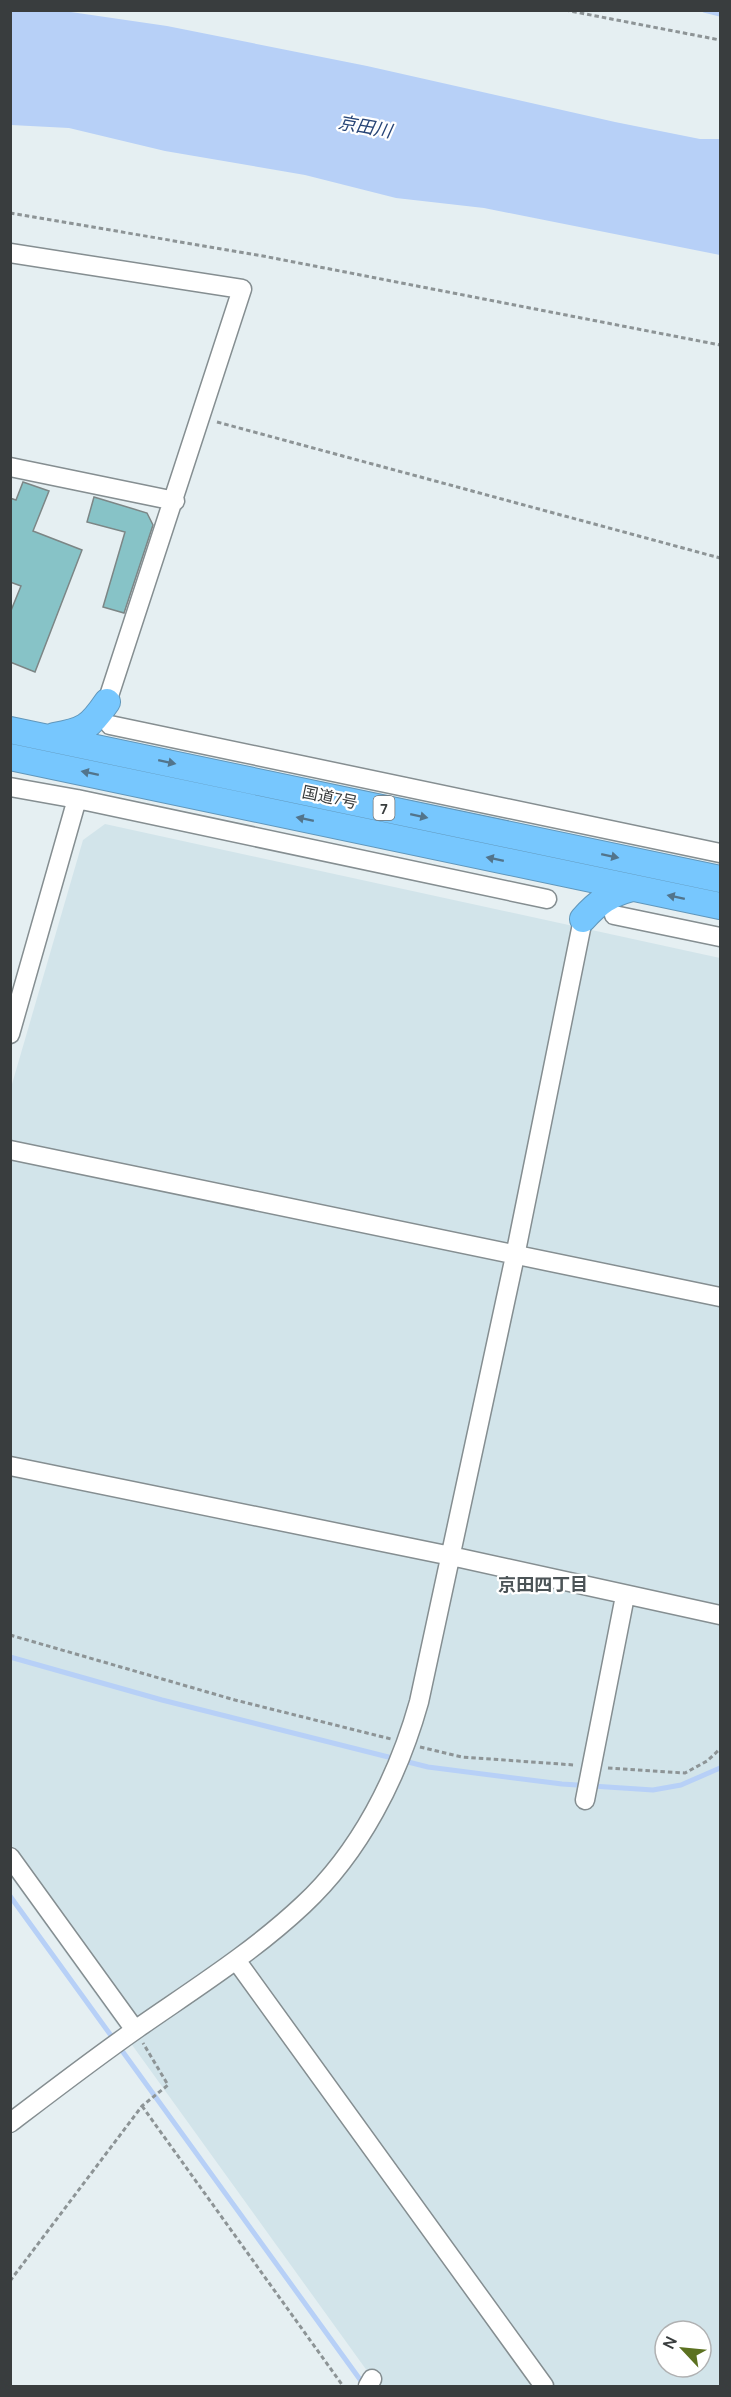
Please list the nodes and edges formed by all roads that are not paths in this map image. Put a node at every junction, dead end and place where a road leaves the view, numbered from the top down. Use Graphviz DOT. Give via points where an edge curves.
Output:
graph roads {
  1 [pos="10,253"];
  2 [pos="10,467"];
  3 [pos="174,501"];
  4 [pos="108,713"];
  5 [pos="10,730"];
  6 [pos="48,737"];
  7 [pos="136,756"];
  8 [pos="10,757"];
  9 [pos="10,787"];
  10 [pos="77,799"];
  11 [pos="720,854"];
  12 [pos="552,872"];
  13 [pos="720,879"];
  14 [pos="633,888"];
  15 [pos="548,899"];
  16 [pos="720,906"];
  17 [pos="614,915"];
  18 [pos="583,919"];
  19 [pos="720,937"];
  20 [pos="10,1034"];
  21 [pos="10,1149"];
  22 [pos="515,1256"];
  23 [pos="720,1297"];
  24 [pos="10,1466"];
  25 [pos="451,1556"];
  26 [pos="625,1596"];
  27 [pos="720,1616"];
  28 [pos="585,1800"];
  29 [pos="10,1857"];
  30 [pos="236,1960"];
  31 [pos="123,2038"];
  32 [pos="10,2123"];
  33 [pos="544,2386"];
  1 -- 3 [label="street" via="242,289"];
  2 -- 3 [label="street"];
  3 -- 4 [label="street"];
  4 -- 6 [label="highway" via="79,732"];
  4 -- 7 [label="highway" via="120,741"];
  4 -- 11 [label="street"];
  5 -- 6 [label="highway, 国道7号 / 7"];
  6 -- 7 [label="highway, 国道7号 / 7"];
  7 -- 13 [label="highway, 国道7号 / 7, one-way"];
  12 -- 8 [label="highway, 国道7号 / 7, one-way"];
  9 -- 10 [label="street"];
  10 -- 15 [label="street"];
  10 -- 20 [label="street"];
  12 -- 14 [label="highway, 国道7号 / 7"];
  12 -- 18 [label="highway" via="572,885 581,897"];
  16 -- 14 [label="highway, 国道7号 / 7, one-way"];
  14 -- 18 [label="highway" via="604,898"];
  17 -- 19 [label="street"];
  18 -- 22 [label="street"];
  21 -- 22 [label="street"];
  22 -- 23 [label="street"];
  22 -- 25 [label="street"];
  24 -- 25 [label="street"];
  25 -- 26 [label="street"];
  25 -- 30 [label="street" via="407,1743 366,1827 303,1905"];
  26 -- 27 [label="street"];
  26 -- 28 [label="street"];
  29 -- 31 [label="street"];
  30 -- 31 [label="street"];
  30 -- 33 [label="street"];
  31 -- 32 [label="street"];
}
